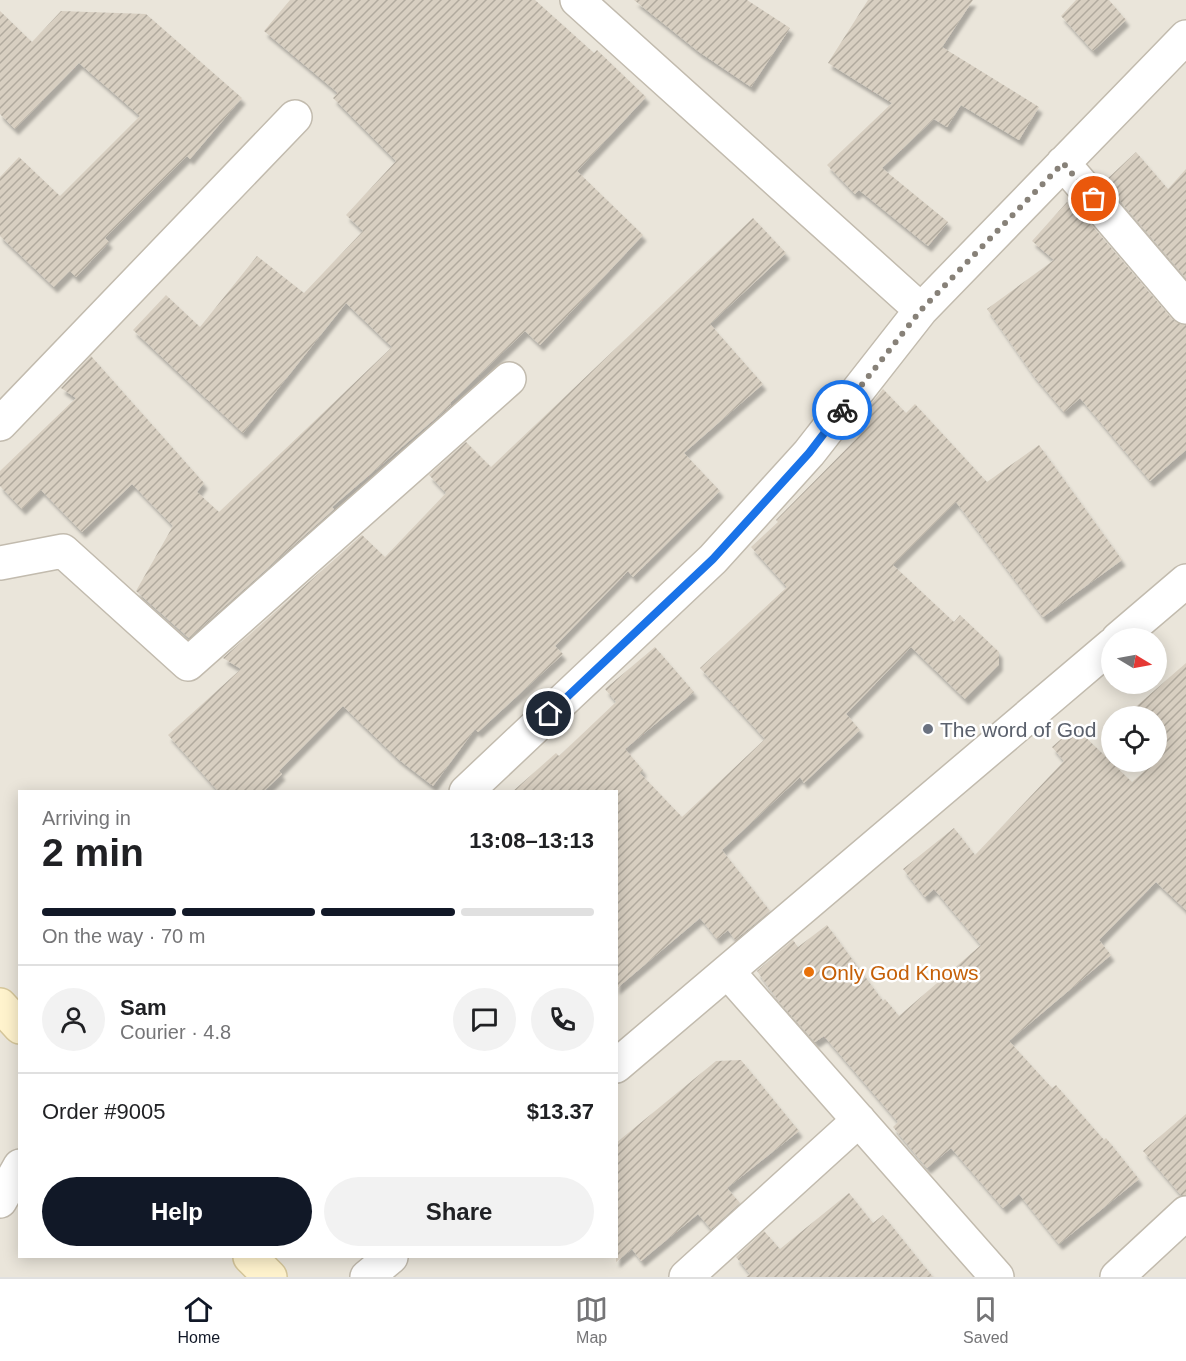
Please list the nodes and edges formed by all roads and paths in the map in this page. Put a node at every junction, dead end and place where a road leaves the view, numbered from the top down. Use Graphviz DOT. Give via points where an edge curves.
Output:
graph roads {
  1 [pos="578,0"];
  2 [pos="1186,38"];
  3 [pos="295,117"];
  4 [pos="1063,163"];
  5 [pos="1186,307"];
  6 [pos="921,310"];
  7 [pos="509,379"];
  8 [pos="0,424"];
  9 [pos="0,563"];
  10 [pos="1186,581"];
  11 [pos="1131,628"];
  12 [pos="1101,654"];
  13 [pos="468,790"];
  14 [pos="728,972"];
  15 [pos="0,1005"];
  16 [pos="18,1025"];
  17 [pos="618,1064"];
  18 [pos="859,1120"];
  19 [pos="18,1170"];
  20 [pos="0,1201"];
  21 [pos="1186,1213"];
  22 [pos="251,1258"];
  23 [pos="390,1258"];
  24 [pos="270,1277"];
  25 [pos="367,1277"];
  26 [pos="686,1277"];
  27 [pos="998,1277"];
  28 [pos="1118,1277"];
  1 -- 6 [label="street"];
  2 -- 4 [label="street"];
  3 -- 8 [label="street"];
  4 -- 5 [label="street"];
  4 -- 6 [label="street"];
  6 -- 13 [label="street" via="809,453 713,559"];
  7 -- 9 [label="street" via="188,664 63,551"];
  10 -- 11 [label="street"];
  12 -- 14 [label="street"];
  14 -- 17 [label="street"];
  14 -- 18 [label="street"];
  15 -- 16 [label="street"];
  18 -- 26 [label="street"];
  18 -- 27 [label="street"];
  19 -- 20 [label="street"];
  21 -- 28 [label="street"];
  22 -- 24 [label="street"];
  23 -- 25 [label="street"];
}
